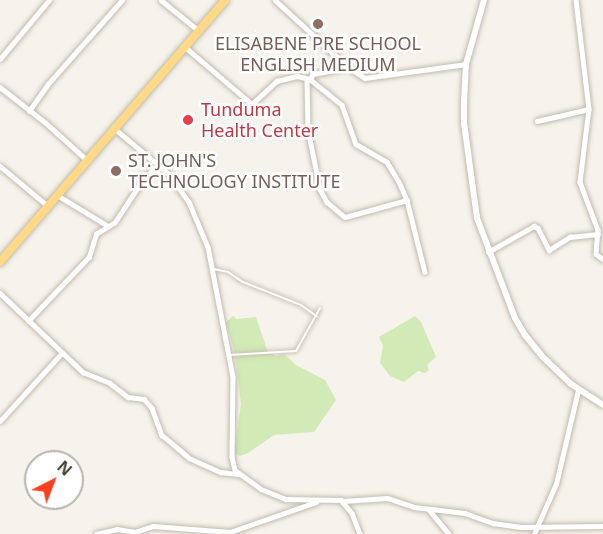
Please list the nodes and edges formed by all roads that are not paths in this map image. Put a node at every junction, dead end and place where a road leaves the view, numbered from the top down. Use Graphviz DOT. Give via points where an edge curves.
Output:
graph roads {
  1 [pos="49,0"];
  2 [pos="122,0"];
  3 [pos="161,0"];
  4 [pos="225,0"];
  5 [pos="275,0"];
  6 [pos="484,0"];
  7 [pos="576,0"];
  8 [pos="198,30"];
  9 [pos="184,46"];
  10 [pos="0,59"];
  11 [pos="466,64"];
  12 [pos="348,67"];
  13 [pos="308,79"];
  14 [pos="0,87"];
  15 [pos="589,109"];
  16 [pos="29,111"];
  17 [pos="537,122"];
  18 [pos="114,128"];
  19 [pos="87,160"];
  20 [pos="159,164"];
  21 [pos="0,166"];
  22 [pos="57,195"];
  23 [pos="407,200"];
  24 [pos="48,206"];
  25 [pos="108,226"];
  26 [pos="598,234"];
  27 [pos="488,252"];
  28 [pos="603,259"];
  29 [pos="0,262"];
  30 [pos="213,269"];
  31 [pos="426,272"];
  32 [pos="0,293"];
  33 [pos="320,309"];
  34 [pos="316,316"];
  35 [pos="28,321"];
  36 [pos="61,354"];
  37 [pos="229,355"];
  38 [pos="578,390"];
  39 [pos="603,405"];
  40 [pos="0,421"];
  41 [pos="238,474"];
  42 [pos="321,500"];
  43 [pos="343,501"];
  44 [pos="430,511"];
  45 [pos="603,526"];
  46 [pos="183,531"];
  47 [pos="535,531"];
  48 [pos="96,534"];
  49 [pos="360,534"];
  50 [pos="449,534"];
  1 -- 10 [label="street"];
  2 -- 16 [label="street"];
  3 -- 8 [label="street"];
  4 -- 8 [label="highway"];
  5 -- 12 [label="street"];
  6 -- 11 [label="street"];
  7 -- 15 [label="street"];
  8 -- 9 [label="highway"];
  9 -- 13 [label="street" via="252,104 277,81 297,76"];
  9 -- 18 [label="highway"];
  11 -- 12 [label="street" via="371,79"];
  11 -- 27 [label="street" via="464,123 477,218"];
  12 -- 13 [label="street" via="313,74"];
  13 -- 23 [label="street" via="342,105 356,144 387,162"];
  13 -- 23 [label="street" via="308,129 320,189 327,202 345,217"];
  14 -- 16 [label="street"];
  15 -- 17 [label="street"];
  15 -- 26 [label="street" via="580,182"];
  16 -- 19 [label="street"];
  18 -- 19 [label="highway"];
  18 -- 20 [label="street"];
  19 -- 22 [label="highway"];
  20 -- 25 [label="street"];
  20 -- 30 [label="street" via="189,202"];
  21 -- 24 [label="street"];
  22 -- 24 [label="highway"];
  22 -- 25 [label="street"];
  23 -- 31 [label="street"];
  24 -- 29 [label="highway"];
  25 -- 35 [label="street" via="96,234 89,257"];
  26 -- 27 [label="street" via="570,237 549,250 534,226"];
  26 -- 28 [label="street" via="596,254"];
  27 -- 38 [label="street" via="525,335"];
  30 -- 34 [label="lane" via="301,305"];
  30 -- 37 [label="street"];
  32 -- 35 [label="street"];
  33 -- 34 [label="lane"];
  34 -- 37 [label="lane" via="300,349 294,352"];
  35 -- 36 [label="street"];
  36 -- 40 [label="street"];
  36 -- 41 [label="street" via="87,375 110,383 128,397 144,399 152,408 162,435 194,462"];
  37 -- 41 [label="street" via="233,377 232,464"];
  38 -- 39 [label="street"];
  38 -- 47 [label="street" via="556,484"];
  41 -- 42 [label="street" via="286,499"];
  42 -- 43 [label="street"];
  42 -- 46 [label="street" via="230,532"];
  43 -- 44 [label="street" via="387,498"];
  43 -- 49 [label="street"];
  44 -- 47 [label="street" via="465,513"];
  44 -- 50 [label="street"];
  45 -- 47 [label="street"];
  46 -- 48 [label="street" via="153,526 135,532 117,529"];
}
